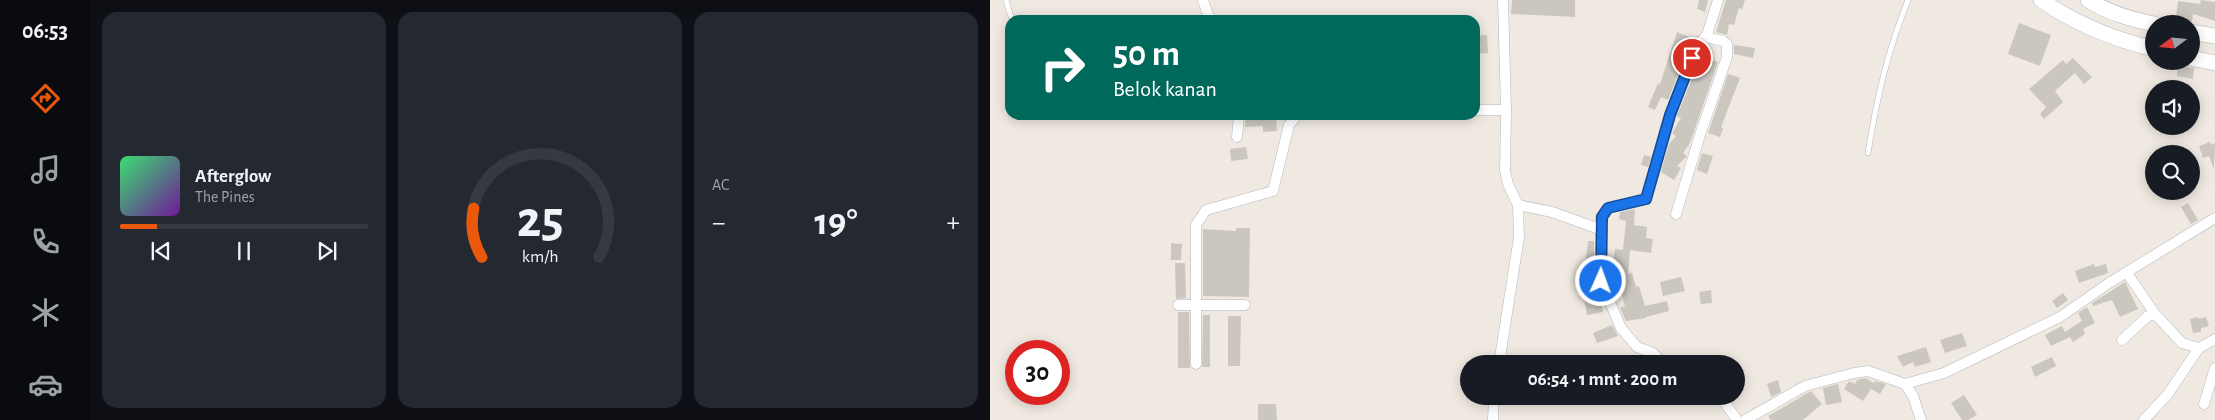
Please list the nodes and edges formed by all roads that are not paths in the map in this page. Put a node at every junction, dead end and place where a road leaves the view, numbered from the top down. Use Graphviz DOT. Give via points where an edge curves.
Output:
graph roads {
  1 [pos="1006,0"];
  2 [pos="1203,0"];
  3 [pos="1502,0"];
  4 [pos="1718,0"];
  5 [pos="1908,0"];
  6 [pos="2041,0"];
  7 [pos="2088,0"];
  8 [pos="1011,15"];
  9 [pos="1208,15"];
  10 [pos="2145,22"];
  11 [pos="2200,34"];
  12 [pos="2215,36"];
  13 [pos="1705,37"];
  14 [pos="2145,46"];
  15 [pos="2200,60"];
  16 [pos="2215,63"];
  17 [pos="1480,110"];
  18 [pos="1506,110"];
  19 [pos="1239,120"];
  20 [pos="1292,120"];
  21 [pos="1237,137"];
  22 [pos="1868,153"];
  23 [pos="1518,205"];
  24 [pos="1676,214"];
  25 [pos="2215,218"];
  26 [pos="1602,230"];
  27 [pos="2127,273"];
  28 [pos="1197,304"];
  29 [pos="1245,304"];
  30 [pos="1178,305"];
  31 [pos="2156,314"];
  32 [pos="2215,339"];
  33 [pos="2122,340"];
  34 [pos="2199,348"];
  35 [pos="1500,355"];
  36 [pos="1655,355"];
  37 [pos="1196,364"];
  38 [pos="2215,368"];
  39 [pos="1905,384"];
  40 [pos="2204,404"];
  41 [pos="1494,405"];
  42 [pos="1726,405"];
  43 [pos="1493,420"];
  44 [pos="1737,420"];
  45 [pos="1745,420"];
  46 [pos="1921,420"];
  47 [pos="2144,420"];
  1 -- 8 [label="lane"];
  2 -- 9 [label="street"];
  3 -- 18 [label="street"];
  4 -- 13 [label="street"];
  5 -- 22 [label="lane" via="1886,59"];
  6 -- 14 [label="main road" via="2068,18 2100,33"];
  7 -- 10 [label="main road" via="2121,16"];
  11 -- 12 [label="main road"];
  13 -- 24 [label="street" via="1727,44 1727,57"];
  13 -- 26 [label="street" via="1692,58 1670,115 1646,199 1608,208 1602,217"];
  15 -- 16 [label="main road"];
  17 -- 18 [label="street"];
  18 -- 23 [label="street" via="1505,171"];
  19 -- 21 [label="street"];
  20 -- 28 [label="street" via="1288,125 1273,191 1206,210 1196,225"];
  23 -- 26 [label="street" via="1552,212"];
  23 -- 35 [label="street" via="1519,237"];
  25 -- 27 [label="street"];
  26 -- 36 [label="street" via="1601,281 1621,328 1637,347"];
  27 -- 31 [label="street"];
  27 -- 39 [label="street" via="2060,317 1944,373"];
  28 -- 29 [label="street"];
  28 -- 30 [label="street"];
  28 -- 37 [label="street"];
  31 -- 33 [label="street" via="2148,316"];
  31 -- 34 [label="street" via="2182,343"];
  32 -- 34 [label="street"];
  34 -- 47 [label="street" via="2168,394"];
  38 -- 40 [label="street"];
  39 -- 45 [label="street" via="1878,373 1854,373 1805,386"];
  39 -- 46 [label="street"];
  41 -- 43 [label="street"];
  42 -- 44 [label="street"];
}
